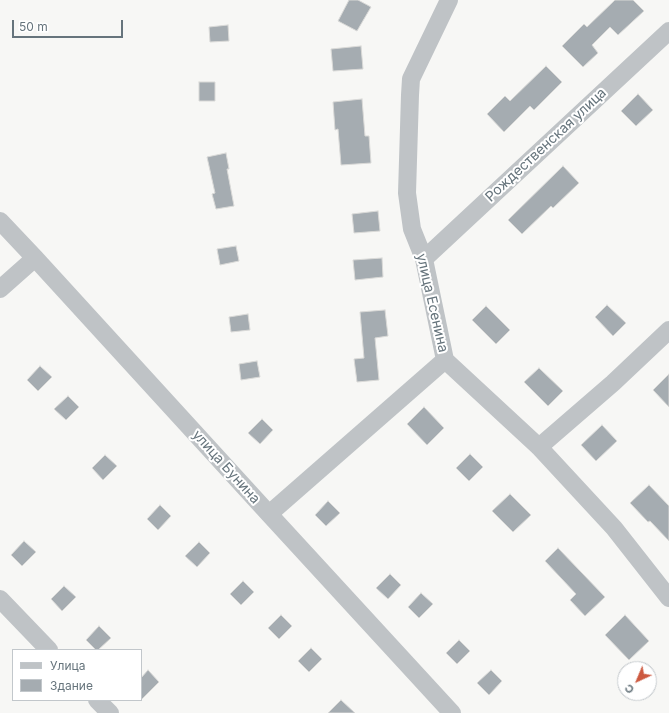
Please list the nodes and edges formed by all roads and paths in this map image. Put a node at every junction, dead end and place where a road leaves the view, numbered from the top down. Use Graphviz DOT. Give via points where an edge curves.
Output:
graph roads {
  1 [pos="449,0"];
  2 [pos="669,31"];
  3 [pos="0,221"];
  4 [pos="36,258"];
  5 [pos="424,260"];
  6 [pos="0,289"];
  7 [pos="669,330"];
  8 [pos="445,360"];
  9 [pos="539,447"];
  10 [pos="269,514"];
  11 [pos="669,598"];
  12 [pos="0,599"];
  13 [pos="0,610"];
  14 [pos="22,622"];
  15 [pos="48,649"];
  16 [pos="98,701"];
  17 [pos="110,713"];
  18 [pos="452,713"];
  1 -- 5 [label="street, улица Есенина" via="411,79 407,193 412,228"];
  2 -- 5 [label="street, Рождественская улица"];
  3 -- 4 [label="street, улица Бунина"];
  4 -- 6 [label="street"];
  4 -- 10 [label="street, улица Бунина"];
  5 -- 8 [label="street, улица Есенина"];
  7 -- 9 [label="street"];
  8 -- 9 [label="street, улица Есенина"];
  8 -- 10 [label="street"];
  9 -- 11 [label="street, улица Есенина" via="614,528"];
  10 -- 18 [label="street, улица Бунина"];
  12 -- 14 [label="street"];
  13 -- 14 [label="street"];
  14 -- 15 [label="street"];
  16 -- 17 [label="street"];
}
